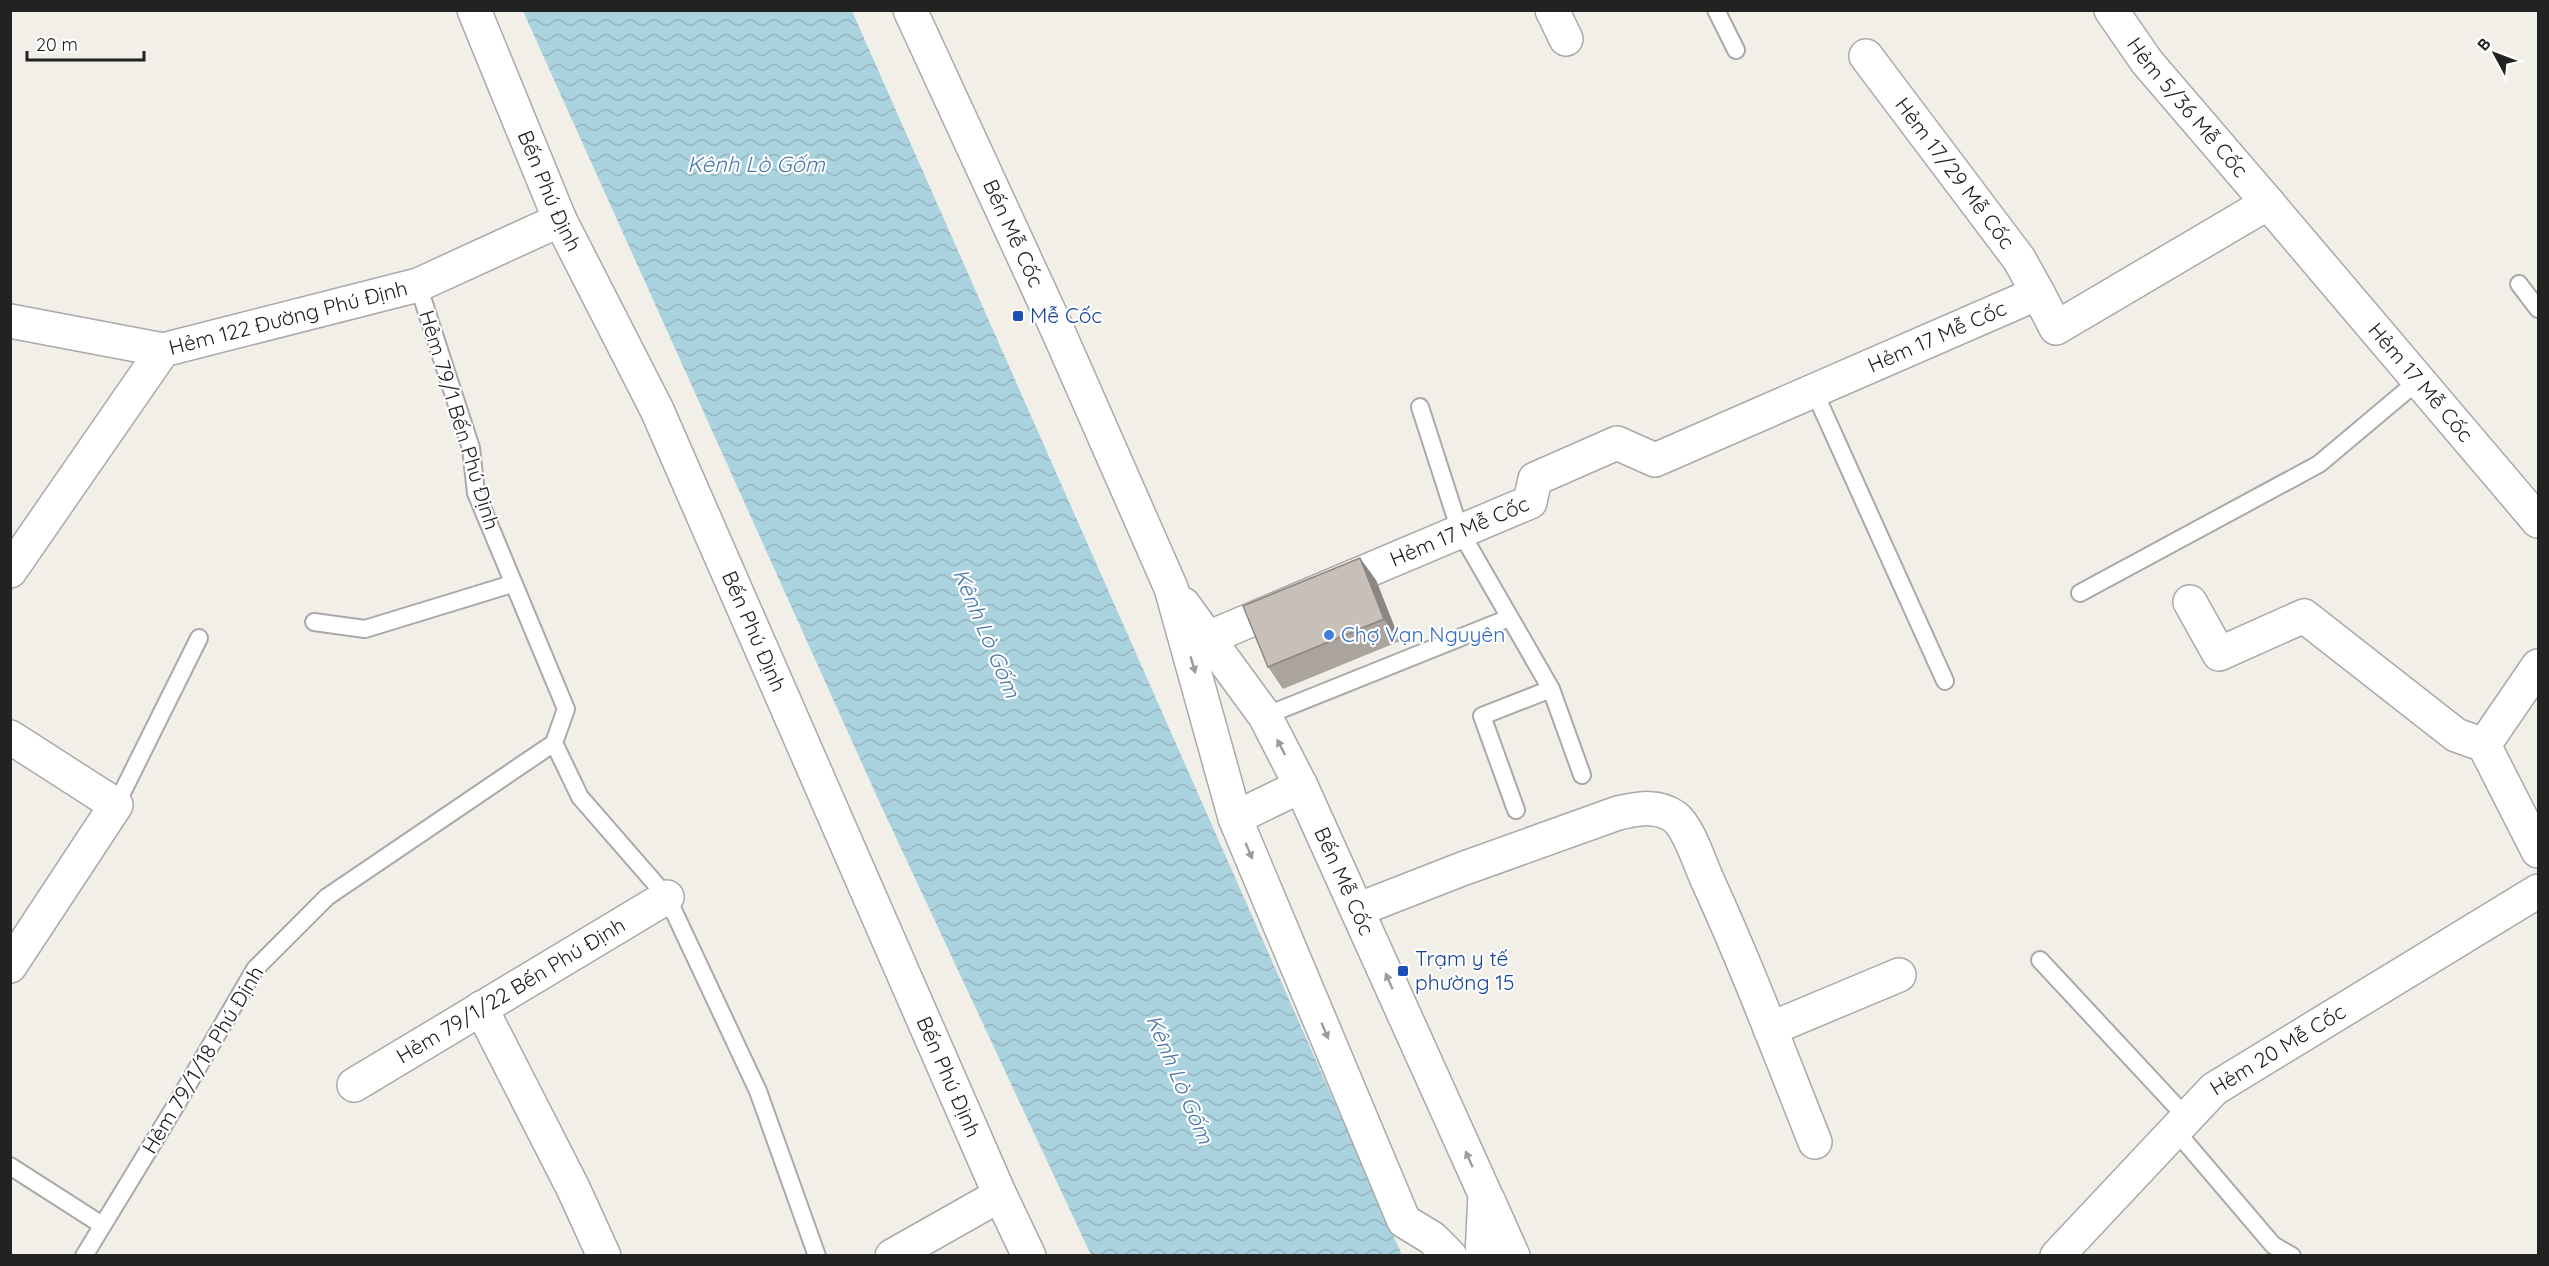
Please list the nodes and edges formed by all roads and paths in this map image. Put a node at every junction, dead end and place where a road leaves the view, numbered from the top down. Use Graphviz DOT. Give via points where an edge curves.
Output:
graph roads {
  1 [pos="474,10"];
  2 [pos="910,10"];
  3 [pos="1552,10"];
  4 [pos="1716,10"];
  5 [pos="2111,10"];
  6 [pos="1566,39"];
  7 [pos="1736,50"];
  8 [pos="1866,56"];
  9 [pos="2268,203"];
  10 [pos="560,220"];
  11 [pos="2519,284"];
  12 [pos="418,285"];
  13 [pos="2038,293"];
  14 [pos="2538,309"];
  15 [pos="10,321"];
  16 [pos="163,350"];
  17 [pos="2419,380"];
  18 [pos="1814,391"];
  19 [pos="1420,407"];
  20 [pos="2538,521"];
  21 [pos="1460,531"];
  22 [pos="10,571"];
  23 [pos="513,584"];
  24 [pos="1171,588"];
  25 [pos="2080,594"];
  26 [pos="2190,602"];
  27 [pos="1509,618"];
  28 [pos="314,622"];
  29 [pos="199,638"];
  30 [pos="1208,638"];
  31 [pos="2538,666"];
  32 [pos="1945,681"];
  33 [pos="1551,689"];
  34 [pos="1265,716"];
  35 [pos="10,737"];
  36 [pos="554,743"];
  37 [pos="2484,745"];
  38 [pos="1582,775"];
  39 [pos="1301,786"];
  40 [pos="116,805"];
  41 [pos="1516,810"];
  42 [pos="1235,818"];
  43 [pos="2538,851"];
  44 [pos="2538,891"];
  45 [pos="667,897"];
  46 [pos="1357,909"];
  47 [pos="2040,960"];
  48 [pos="10,966"];
  49 [pos="1899,975"];
  50 [pos="481,1008"];
  51 [pos="1770,1029"];
  52 [pos="354,1085"];
  53 [pos="2181,1124"];
  54 [pos="1815,1142"];
  55 [pos="10,1166"];
  56 [pos="1485,1194"];
  57 [pos="1000,1195"];
  58 [pos="1404,1221"];
  59 [pos="102,1225"];
  60 [pos="84,1256"];
  61 [pos="604,1256"];
  62 [pos="817,1256"];
  63 [pos="892,1256"];
  64 [pos="1029,1256"];
  65 [pos="1420,1256"];
  66 [pos="1450,1256"];
  67 [pos="1482,1256"];
  68 [pos="1513,1256"];
  69 [pos="2057,1256"];
  70 [pos="2292,1256"];
  1 -- 10 [label="street, Bến Phú Định"];
  2 -- 24 [label="street, Bến Mễ Cốc"];
  3 -- 6 [label="street"];
  4 -- 7 [label="lane"];
  5 -- 9 [label="street, Hẻm 5/36 Mễ Cốc" via="2147,62"];
  8 -- 13 [label="street, Hẻm 17/29 Mễ Cốc" via="2019,259"];
  9 -- 13 [label="street" via="2056,328"];
  9 -- 17 [label="street, Hẻm 17 Mễ Cốc"];
  10 -- 12 [label="street, Hẻm 122 Đường Phú Định"];
  10 -- 57 [label="street, Bến Phú Định" via="657,410"];
  11 -- 14 [label="lane"];
  12 -- 16 [label="street, Hẻm 122 Đường Phú Định"];
  12 -- 23 [label="lane, Hẻm 79/1 Bến Phú Định" via="471,448 477,493"];
  13 -- 18 [label="street, Hẻm 17 Mễ Cốc"];
  15 -- 16 [label="street"];
  16 -- 22 [label="street, Hẻm 122 Đường Phú Định"];
  17 -- 20 [label="street, Hẻm 17 Mễ Cốc"];
  17 -- 25 [label="lane" via="2319,464"];
  18 -- 21 [label="street, Hẻm 17 Mễ Cốc" via="1655,460 1617,443 1535,479 1530,502"];
  18 -- 32 [label="lane"];
  19 -- 21 [label="lane"];
  21 -- 27 [label="lane"];
  21 -- 30 [label="street, Hẻm 17 Mễ Cốc"];
  23 -- 28 [label="lane" via="365,629"];
  23 -- 36 [label="lane, Hẻm 79/1 Bến Phú Định" via="566,709"];
  24 -- 30 [label="street, Bến Mễ Cốc"];
  24 -- 42 [label="street, Bến Mễ Cốc, one-way"];
  26 -- 37 [label="street" via="2219,654 2304,616 2457,735"];
  27 -- 33 [label="lane"];
  27 -- 34 [label="lane"];
  29 -- 40 [label="lane"];
  30 -- 34 [label="street, Bến Mễ Cốc"];
  31 -- 37 [label="street"];
  33 -- 38 [label="lane"];
  33 -- 41 [label="lane" via="1482,716"];
  39 -- 34 [label="street, Bến Mễ Cốc, one-way"];
  35 -- 40 [label="street"];
  36 -- 45 [label="lane" via="580,797"];
  36 -- 59 [label="lane, Hẻm 79/1/18 Phú Định" via="327,897 255,969"];
  37 -- 43 [label="street"];
  39 -- 42 [label="street"];
  39 -- 46 [label="street, Bến Mễ Cốc"];
  40 -- 48 [label="street"];
  42 -- 58 [label="street, Bến Mễ Cốc, one-way"];
  44 -- 53 [label="street, Hẻm 20 Mễ Cốc" via="2214,1089"];
  45 -- 50 [label="street, Hẻm 79/1/22 Bến Phú Định"];
  45 -- 62 [label="lane" via="758,1090"];
  46 -- 51 [label="street" via="1618,813 1662,809 1677,818 1689,838"];
  56 -- 46 [label="street, Bến Mễ Cốc, one-way"];
  47 -- 53 [label="lane"];
  49 -- 51 [label="street"];
  50 -- 52 [label="street, Hẻm 79/1/22 Bến Phú Định"];
  50 -- 61 [label="street"];
  51 -- 54 [label="street"];
  53 -- 69 [label="street, Hẻm 20 Mễ Cốc"];
  53 -- 70 [label="lane" via="2273,1245"];
  55 -- 59 [label="lane"];
  56 -- 67 [label="street, Bến Mễ Cốc"];
  56 -- 68 [label="street, Bến Mễ Cốc"];
  57 -- 63 [label="street"];
  57 -- 64 [label="street, Bến Phú Định"];
  58 -- 65 [label="street, Bến Mễ Cốc"];
  58 -- 66 [label="street" via="1432,1238"];
  59 -- 60 [label="lane, Hẻm 79/1/18 Phú Định"];
}
